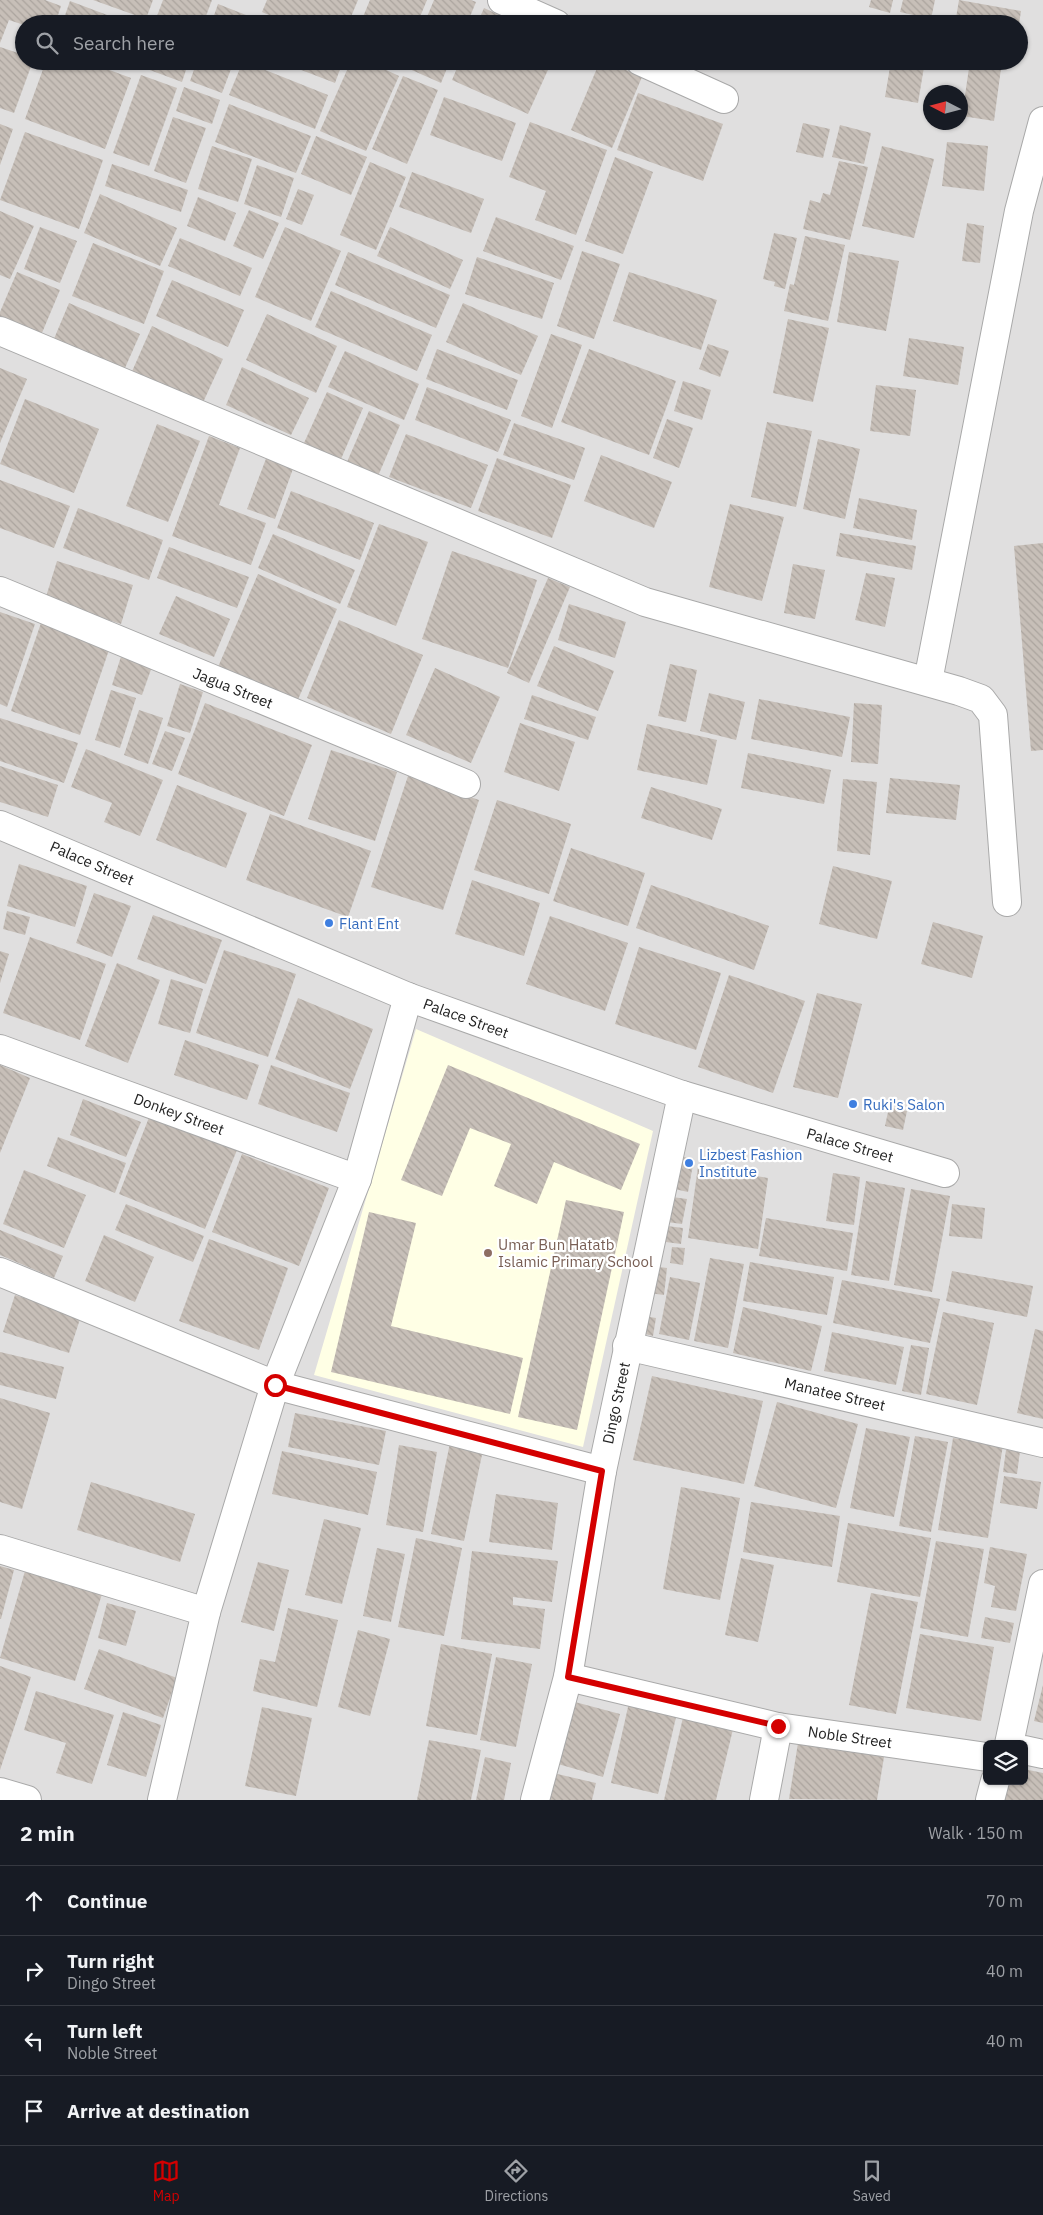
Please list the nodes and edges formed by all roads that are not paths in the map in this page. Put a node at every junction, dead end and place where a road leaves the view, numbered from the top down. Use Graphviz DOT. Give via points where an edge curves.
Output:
graph roads {
  1 [pos="502,0"];
  2 [pos="536,15"];
  3 [pos="660,70"];
  4 [pos="724,98"];
  5 [pos="1043,121"];
  6 [pos="0,331"];
  7 [pos="0,591"];
  8 [pos="928,681"];
  9 [pos="466,784"];
  10 [pos="0,825"];
  11 [pos="1007,902"];
  12 [pos="408,997"];
  13 [pos="0,1049"];
  14 [pos="682,1095"];
  15 [pos="946,1173"];
  16 [pos="358,1180"];
  17 [pos="0,1272"];
  18 [pos="628,1346"];
  19 [pos="275,1385"];
  20 [pos="1043,1442"];
  21 [pos="602,1471"];
  22 [pos="0,1549"];
  23 [pos="1043,1584"];
  24 [pos="206,1612"];
  25 [pos="568,1677"];
  26 [pos="778,1726"];
  27 [pos="1011,1740"];
  28 [pos="1028,1751"];
  29 [pos="1043,1754"];
  30 [pos="983,1757"];
  31 [pos="994,1785"];
  32 [pos="0,1792"];
  33 [pos="27,1800"];
  34 [pos="162,1800"];
  35 [pos="535,1800"];
  36 [pos="764,1800"];
  37 [pos="990,1800"];
  1 -- 2 [label="street"];
  3 -- 4 [label="street"];
  5 -- 8 [label="street" via="1019,211"];
  6 -- 8 [label="street" via="644,602"];
  7 -- 9 [label="street, Jagua Street"];
  8 -- 11 [label="street" via="981,699 993,715"];
  10 -- 12 [label="street, Palace Street"];
  12 -- 14 [label="street, Palace Street"];
  12 -- 16 [label="street"];
  13 -- 16 [label="street, Donkey Street"];
  14 -- 15 [label="street, Palace Street"];
  14 -- 18 [label="street, Dingo Street"];
  16 -- 19 [label="street"];
  17 -- 19 [label="street"];
  18 -- 20 [label="street, Manatee Street"];
  18 -- 21 [label="street, Dingo Street"];
  19 -- 21 [label="street"];
  19 -- 24 [label="street"];
  21 -- 25 [label="street, Dingo Street"];
  22 -- 24 [label="street"];
  23 -- 27 [label="street"];
  24 -- 34 [label="street"];
  25 -- 26 [label="street, Noble Street"];
  25 -- 35 [label="street, Dingo Street"];
  26 -- 30 [label="street, Noble Street"];
  26 -- 36 [label="street"];
  28 -- 29 [label="street"];
  31 -- 37 [label="street"];
  32 -- 33 [label="street"];
}
